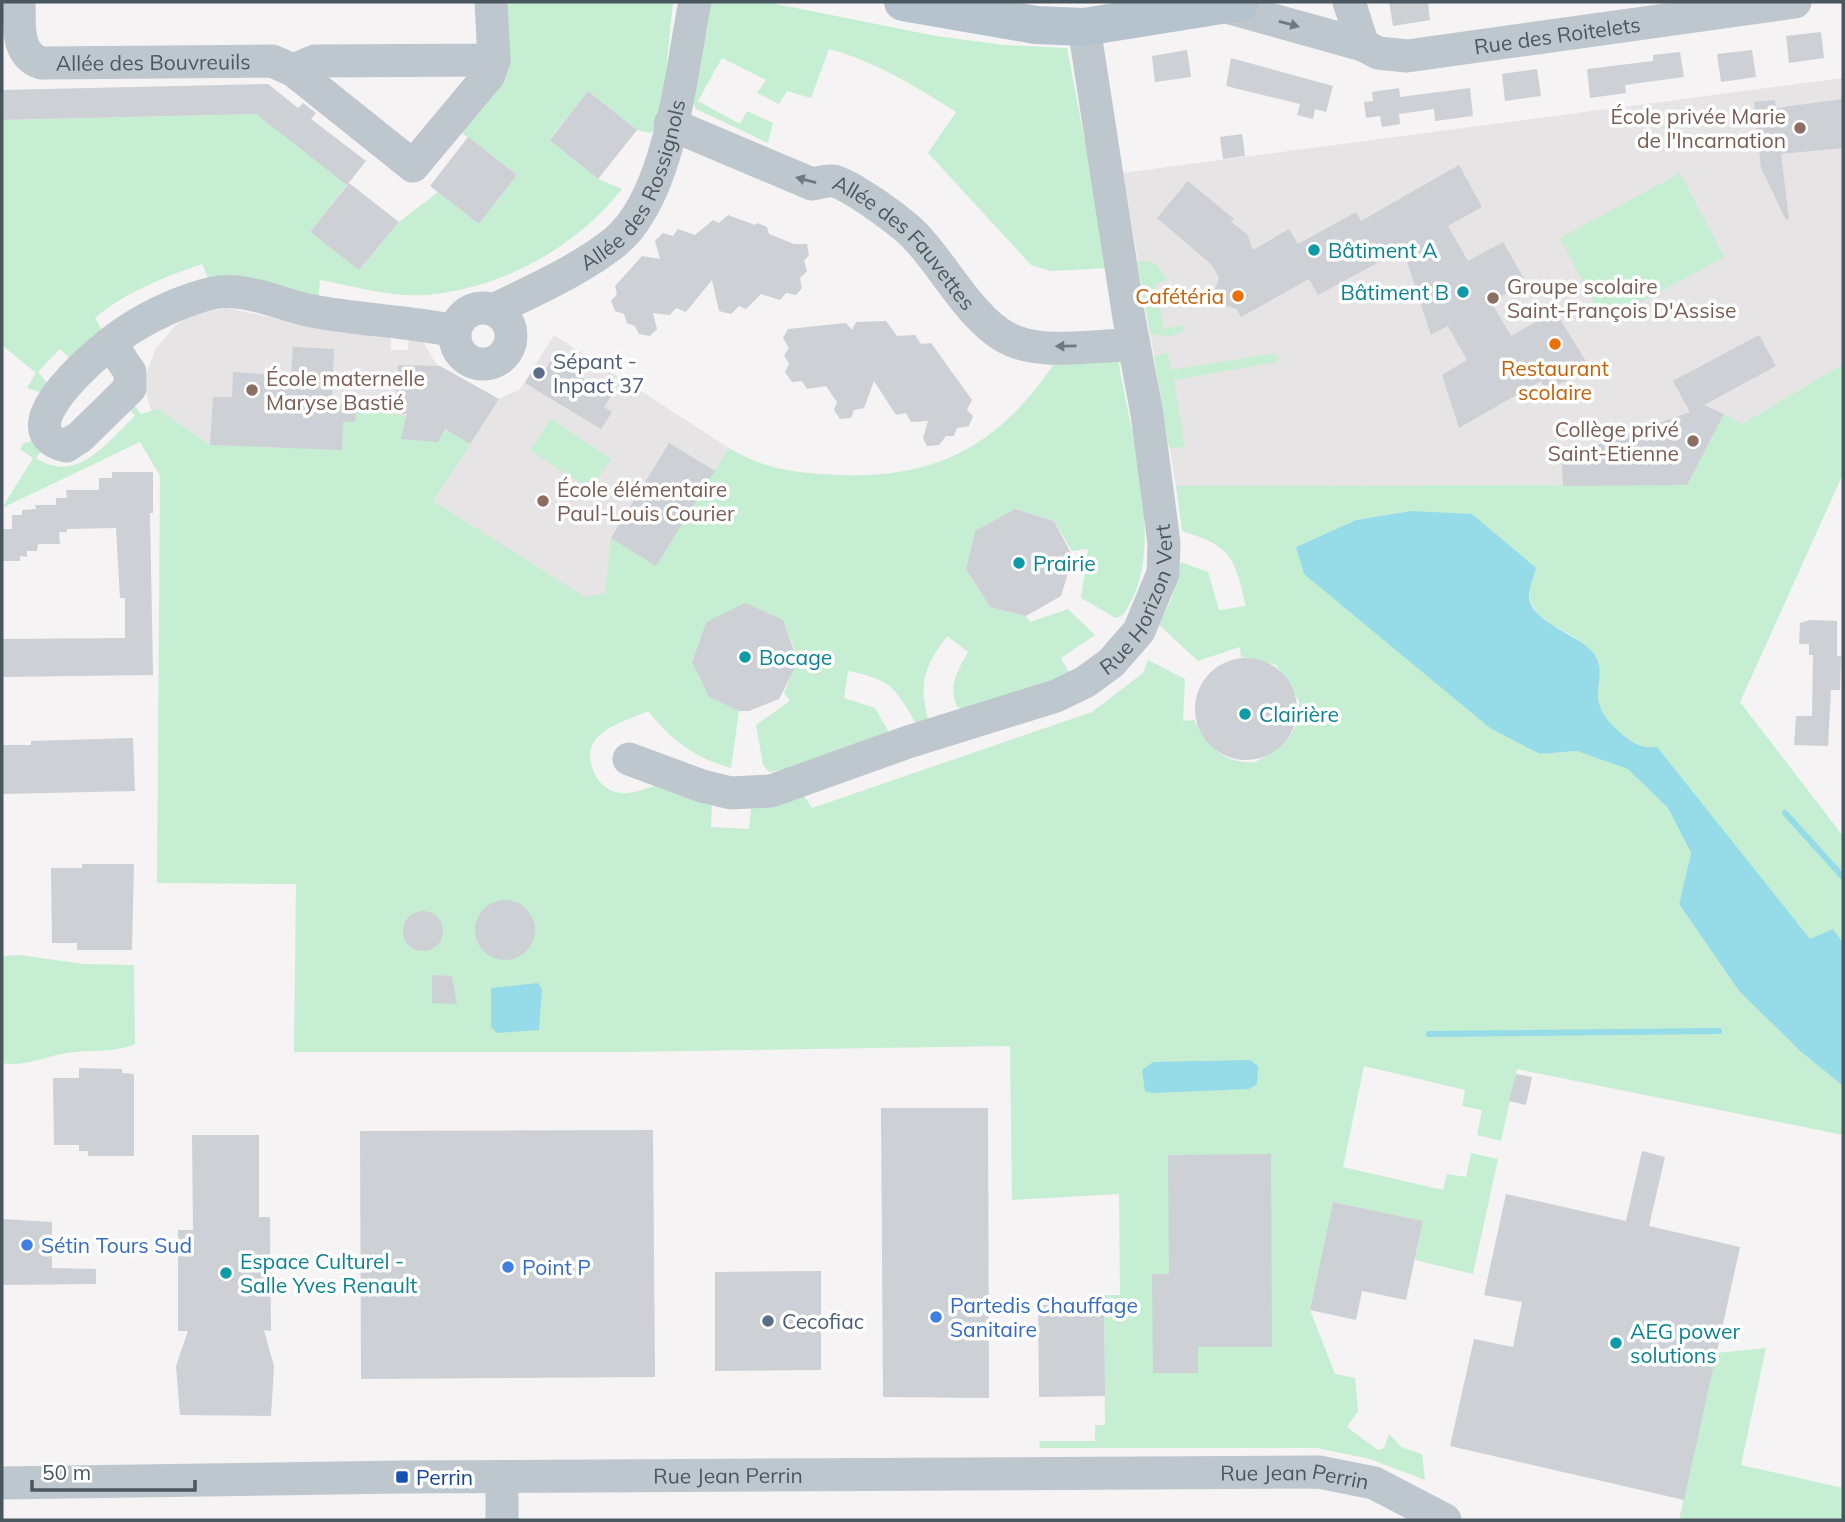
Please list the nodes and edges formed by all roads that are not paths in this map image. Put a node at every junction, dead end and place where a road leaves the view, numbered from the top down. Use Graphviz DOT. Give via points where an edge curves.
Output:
graph roads {
  1 [pos="19,2"];
  2 [pos="491,2"];
  3 [pos="695,2"];
  4 [pos="903,2"];
  5 [pos="1349,2"];
  6 [pos="1796,2"];
  7 [pos="1231,4"];
  8 [pos="1084,27"];
  9 [pos="1363,45"];
  10 [pos="494,60"];
  11 [pos="293,70"];
  12 [pos="670,124"];
  13 [pos="494,310"];
  14 [pos="455,331"];
  15 [pos="110,343"];
  16 [pos="1134,345"];
  17 [pos="629,759"];
  18 [pos="502,1478"];
  19 [pos="2,1483"];
  20 [pos="502,1520"];
  21 [pos="1445,1520"];
  1 -- 11 [label="street, Allée des Bouvreuils" via="22,46 29,58 41,64 272,61"];
  2 -- 10 [label="street"];
  3 -- 12 [label="street, Allée des Rossignols"];
  4 -- 8 [label="main road" via="1036,25"];
  5 -- 9 [label="street"];
  6 -- 9 [label="street, Rue des Roitelets" via="1406,56 1378,53"];
  7 -- 8 [label="main road"];
  7 -- 9 [label="street, Rue des Roitelets, one-way"];
  8 -- 16 [label="street, Rue Horizon Vert"];
  10 -- 11 [label="street" via="315,61"];
  10 -- 11 [label="street, Allée des Bouvreuils" via="489,75 413,166"];
  12 -- 13 [label="street, Allée des Rossignols" via="659,174 646,203 616,241"];
  16 -- 12 [label="street, Allée des Fauvettes, one-way" via="1063,347 1006,338 950,283 917,237 876,205 834,181 812,184"];
  13 -- 14 [label="street, Allée des Rossignols" via="466,313"];
  13 -- 14 [label="street" via="511,331 509,349 496,362 469,362 457,348"];
  14 -- 15 [label="street" via="216,292 131,328"];
  16 -- 17 [label="street, Rue Horizon Vert" via="1155,465 1163,573 1139,631 1111,663 1056,696 771,791 731,793"];
  18 -- 19 [label="street, Rue Jean Perrin"];
  18 -- 20 [label="street"];
  18 -- 21 [label="street, Rue Jean Perrin" via="1319,1472 1374,1483"];
}
